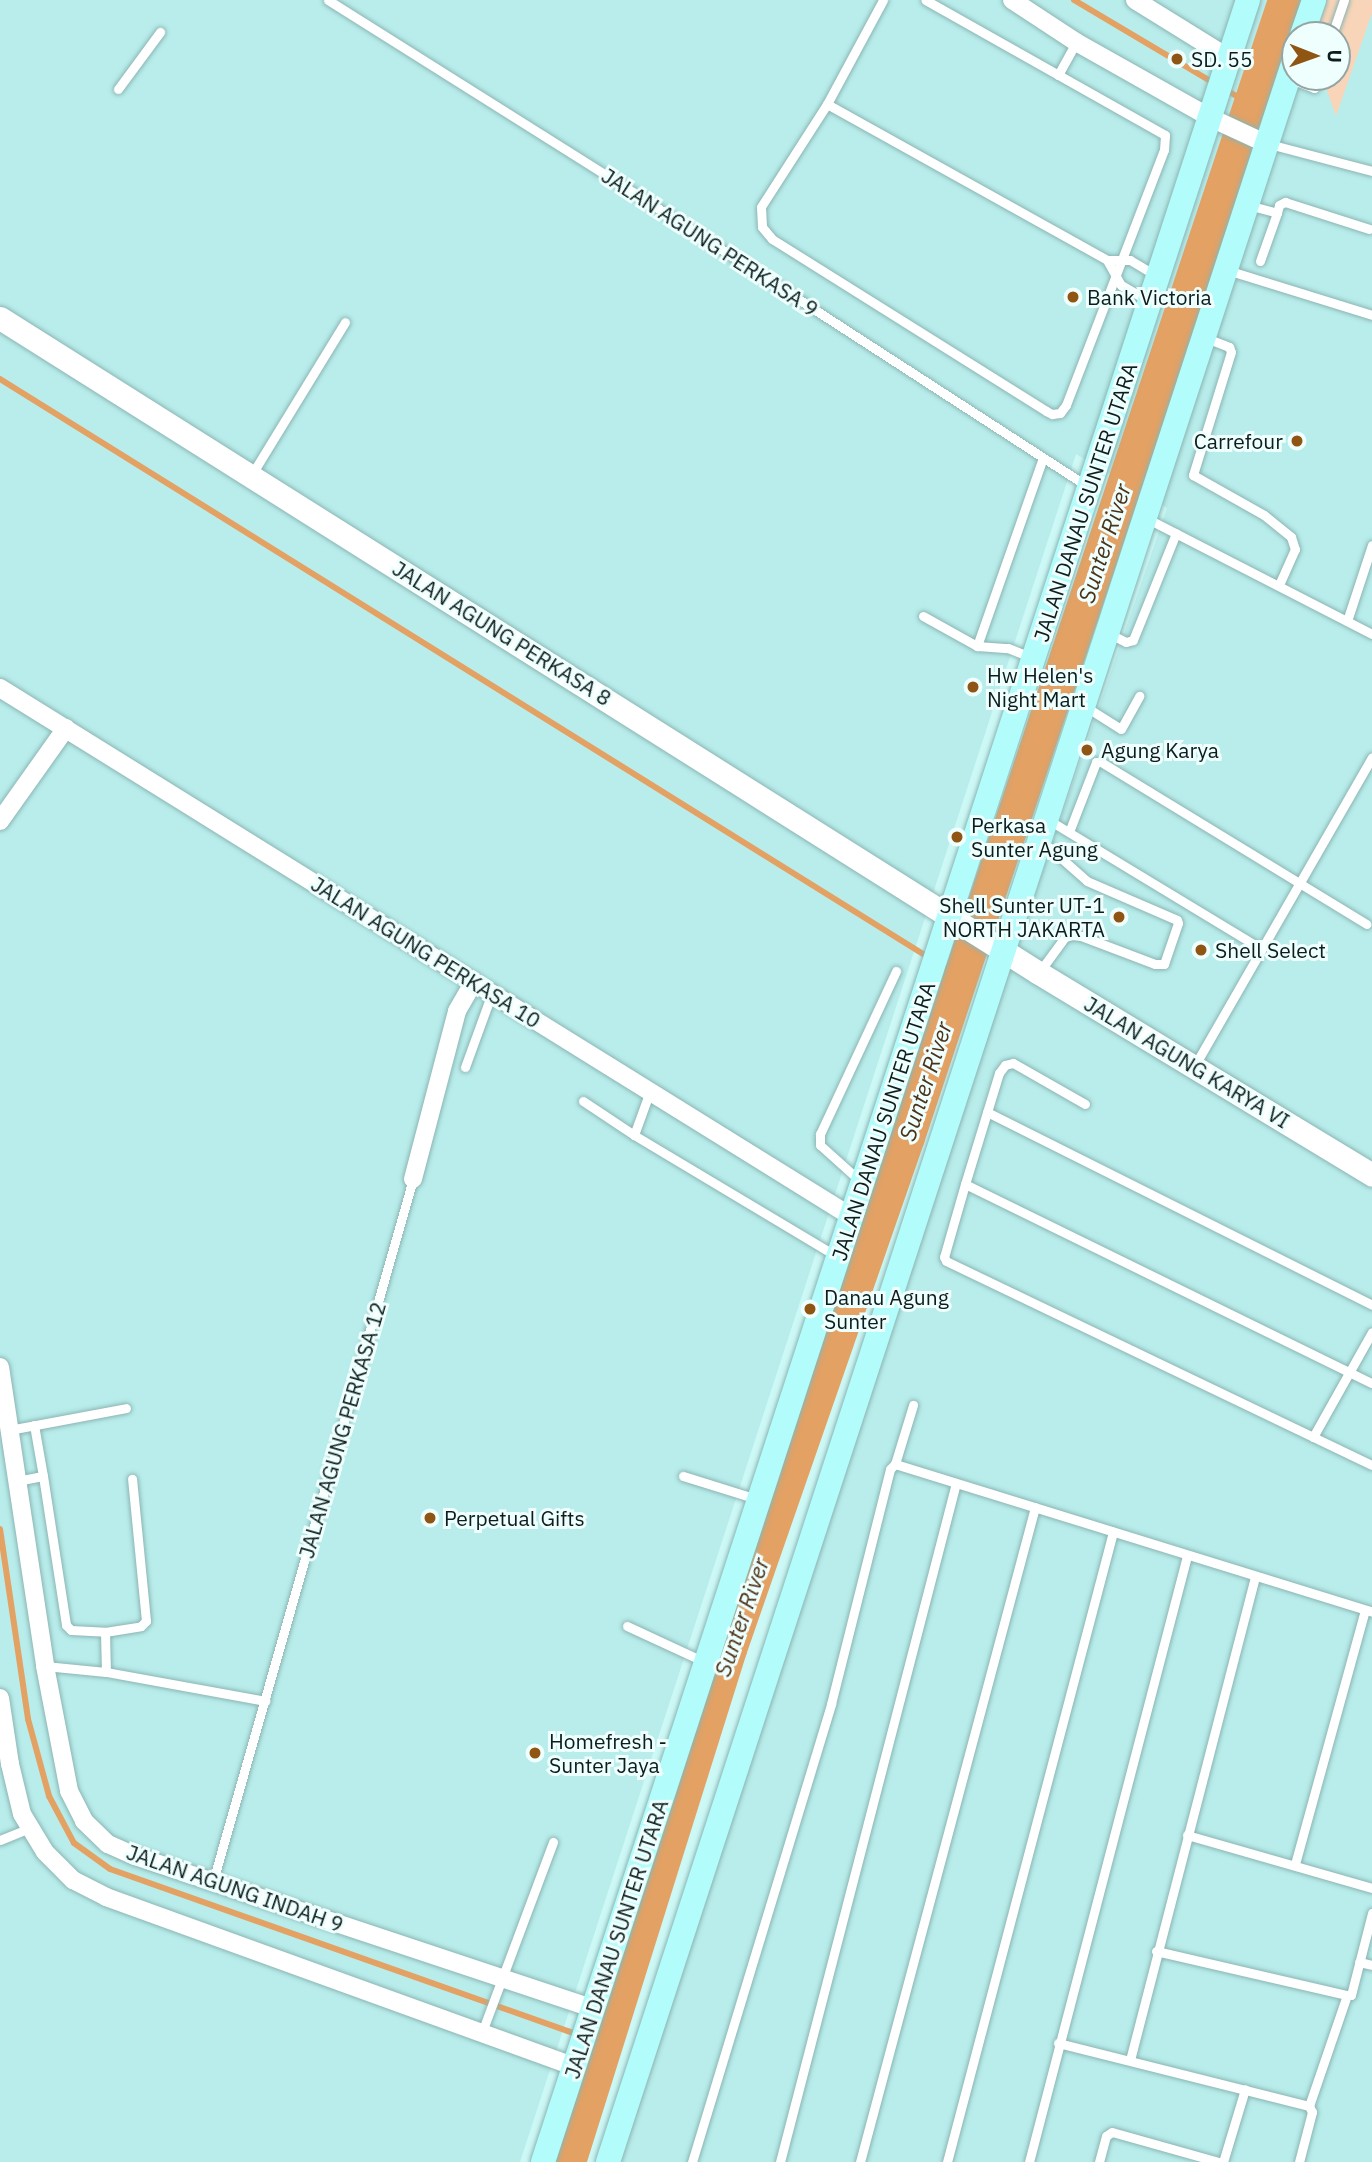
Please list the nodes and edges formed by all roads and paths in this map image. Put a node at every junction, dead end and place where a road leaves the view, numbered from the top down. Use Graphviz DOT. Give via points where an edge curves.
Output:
graph roads {
  1 [pos="328,0"];
  2 [pos="883,0"];
  3 [pos="925,0"];
  4 [pos="1012,0"];
  5 [pos="1135,0"];
  6 [pos="1248,0"];
  7 [pos="1314,0"];
  8 [pos="1344,0"];
  9 [pos="1307,21"];
  10 [pos="1337,21"];
  11 [pos="160,32"];
  12 [pos="1076,42"];
  13 [pos="1229,64"];
  14 [pos="1058,75"];
  15 [pos="118,89"];
  16 [pos="1283,91"];
  17 [pos="827,104"];
  18 [pos="1217,113"];
  19 [pos="1262,142"];
  20 [pos="1372,171"];
  21 [pos="1247,205"];
  22 [pos="1277,213"];
  23 [pos="1369,229"];
  24 [pos="1107,260"];
  25 [pos="1120,260"];
  26 [pos="1260,261"];
  27 [pos="1226,270"];
  28 [pos="1114,274"];
  29 [pos="1159,278"];
  30 [pos="1151,302"];
  31 [pos="1372,315"];
  32 [pos="0,318"];
  33 [pos="345,322"];
  34 [pos="1203,337"];
  35 [pos="1044,458"];
  36 [pos="251,476"];
  37 [pos="1090,488"];
  38 [pos="1144,517"];
  39 [pos="1176,533"];
  40 [pos="1372,545"];
  41 [pos="1279,584"];
  42 [pos="923,616"];
  43 [pos="1347,621"];
  44 [pos="1107,632"];
  45 [pos="1372,634"];
  46 [pos="977,646"];
  47 [pos="1034,659"];
  48 [pos="0,688"];
  49 [pos="1139,696"];
  50 [pos="1083,705"];
  51 [pos="65,728"];
  52 [pos="1372,757"];
  53 [pos="0,821"];
  54 [pos="1042,828"];
  55 [pos="1069,832"];
  56 [pos="1301,884"];
  57 [pos="952,922"];
  58 [pos="1366,924"];
  59 [pos="998,945"];
  60 [pos="1262,949"];
  61 [pos="896,971"];
  62 [pos="1039,973"];
  63 [pos="474,982"];
  64 [pos="492,993"];
  65 [pos="1194,1066"];
  66 [pos="465,1067"];
  67 [pos="650,1091"];
  68 [pos="583,1101"];
  69 [pos="1085,1104"];
  70 [pos="987,1112"];
  71 [pos="634,1135"];
  72 [pos="1372,1175"];
  73 [pos="413,1179"];
  74 [pos="863,1184"];
  75 [pos="965,1184"];
  76 [pos="852,1217"];
  77 [pos="839,1257"];
  78 [pos="1372,1305"];
  79 [pos="1372,1332"];
  80 [pos="0,1367"];
  81 [pos="1349,1372"];
  82 [pos="1372,1383"];
  83 [pos="913,1405"];
  84 [pos="125,1408"];
  85 [pos="34,1425"];
  86 [pos="9,1430"];
  87 [pos="1313,1437"];
  88 [pos="895,1465"];
  89 [pos="1372,1465"];
  90 [pos="43,1476"];
  91 [pos="683,1476"];
  92 [pos="132,1479"];
  93 [pos="17,1481"];
  94 [pos="956,1483"];
  95 [pos="757,1499"];
  96 [pos="1035,1507"];
  97 [pos="1113,1532"];
  98 [pos="1187,1556"];
  99 [pos="1255,1578"];
  100 [pos="1368,1611"];
  101 [pos="626,1626"];
  102 [pos="105,1632"];
  103 [pos="706,1662"];
  104 [pos="45,1665"];
  105 [pos="106,1672"];
  106 [pos="0,1698"];
  107 [pos="265,1701"];
  108 [pos="5,1766"];
  109 [pos="29,1828"];
  110 [pos="1187,1835"];
  111 [pos="0,1840"];
  112 [pos="553,1843"];
  113 [pos="1294,1864"];
  114 [pos="213,1881"];
  115 [pos="1372,1888"];
  116 [pos="1372,1913"];
  117 [pos="1156,1951"];
  118 [pos="1359,1962"];
  119 [pos="1372,1965"];
  120 [pos="500,1986"];
  121 [pos="1347,1995"];
  122 [pos="588,2026"];
  123 [pos="482,2032"];
  124 [pos="1058,2043"];
  125 [pos="1130,2060"];
  126 [pos="574,2066"];
  127 [pos="1245,2088"];
  128 [pos="1309,2106"];
  129 [pos="543,2162"];
  130 [pos="608,2162"];
  131 [pos="692,2162"];
  132 [pos="780,2162"];
  133 [pos="860,2162"];
  134 [pos="947,2162"];
  135 [pos="1028,2162"];
  136 [pos="1099,2162"];
  137 [pos="1221,2162"];
  138 [pos="1299,2162"];
  1 -- 35 [label="lane, JALAN AGUNG PERKASA 9"];
  2 -- 17 [label="lane"];
  3 -- 14 [label="lane"];
  4 -- 12 [label="street"];
  5 -- 13 [label="street"];
  6 -- 13 [label="main road, JALAN DANAU SUNTER UTARA"];
  7 -- 9 [label="main road"];
  8 -- 10 [label="lane"];
  11 -- 15 [label="lane"];
  12 -- 14 [label="lane"];
  12 -- 18 [label="street"];
  13 -- 18 [label="main road, JALAN DANAU SUNTER UTARA"];
  14 -- 25 [label="lane" via="1165,135 1164,150"];
  16 -- 19 [label="main road"];
  17 -- 24 [label="lane"];
  17 -- 28 [label="lane" via="761,207 762,227 772,239 1052,414 1066,405"];
  18 -- 19 [label="street"];
  18 -- 29 [label="main road, JALAN DANAU SUNTER UTARA"];
  19 -- 20 [label="lane"];
  19 -- 21 [label="main road"];
  21 -- 22 [label="lane"];
  21 -- 27 [label="main road"];
  22 -- 23 [label="lane" via="1284,202"];
  22 -- 26 [label="lane"];
  24 -- 25 [label="lane"];
  24 -- 28 [label="lane"];
  25 -- 28 [label="lane"];
  25 -- 29 [label="lane" via="1130,260"];
  27 -- 31 [label="lane"];
  27 -- 34 [label="main road"];
  28 -- 30 [label="lane" via="1121,285"];
  29 -- 30 [label="main road, JALAN DANAU SUNTER UTARA"];
  30 -- 37 [label="main road, JALAN DANAU SUNTER UTARA"];
  32 -- 36 [label="street, JALAN AGUNG PERKASA 8"];
  33 -- 36 [label="lane"];
  34 -- 38 [label="main road"];
  34 -- 41 [label="lane" via="1230,346 1231,352 1193,475 1264,515 1291,537 1295,549"];
  35 -- 37 [label="lane, JALAN AGUNG PERKASA 9"];
  35 -- 46 [label="lane"];
  36 -- 57 [label="street, JALAN AGUNG PERKASA 8"];
  37 -- 47 [label="main road, JALAN DANAU SUNTER UTARA"];
  38 -- 39 [label="lane"];
  38 -- 44 [label="main road"];
  39 -- 41 [label="lane"];
  39 -- 44 [label="lane" via="1133,640 1126,642"];
  40 -- 43 [label="lane"];
  41 -- 43 [label="lane"];
  42 -- 46 [label="lane"];
  43 -- 45 [label="lane"];
  44 -- 50 [label="main road"];
  46 -- 47 [label="lane" via="1008,648"];
  47 -- 57 [label="main road, JALAN DANAU SUNTER UTARA"];
  48 -- 51 [label="street, JALAN AGUNG PERKASA 10"];
  49 -- 50 [label="lane" via="1121,729"];
  50 -- 54 [label="main road"];
  51 -- 53 [label="street"];
  51 -- 63 [label="street, JALAN AGUNG PERKASA 10"];
  52 -- 56 [label="lane"];
  54 -- 55 [label="lane"];
  54 -- 59 [label="main road"];
  54 -- 62 [label="lane" via="1087,881 1178,923 1164,964 1072,935 1065,937"];
  55 -- 56 [label="lane" via="1098,761"];
  55 -- 60 [label="lane"];
  56 -- 58 [label="lane"];
  56 -- 60 [label="lane"];
  57 -- 59 [label="street, JALAN AGUNG PERKASA 8"];
  57 -- 74 [label="main road, JALAN DANAU SUNTER UTARA"];
  59 -- 62 [label="street, JALAN AGUNG KARYA VI"];
  59 -- 130 [label="main road"];
  60 -- 65 [label="lane"];
  61 -- 74 [label="lane" via="820,1134 820,1145"];
  62 -- 65 [label="street, JALAN AGUNG KARYA VI"];
  63 -- 64 [label="street, JALAN AGUNG PERKASA 10"];
  63 -- 73 [label="street, JALAN AGUNG PERKASA 12" via="457,1011"];
  64 -- 66 [label="lane"];
  64 -- 67 [label="street, JALAN AGUNG PERKASA 10"];
  65 -- 72 [label="street, JALAN AGUNG KARYA VI"];
  67 -- 71 [label="lane"];
  67 -- 76 [label="street, JALAN AGUNG PERKASA 10"];
  68 -- 71 [label="lane"];
  69 -- 70 [label="lane" via="1013,1063 999,1073"];
  70 -- 75 [label="lane"];
  70 -- 78 [label="lane"];
  71 -- 77 [label="lane"];
  73 -- 107 [label="lane, JALAN AGUNG PERKASA 12"];
  74 -- 76 [label="main road, JALAN DANAU SUNTER UTARA"];
  75 -- 81 [label="lane"];
  75 -- 87 [label="lane" via="944,1257 950,1265"];
  76 -- 77 [label="main road, JALAN DANAU SUNTER UTARA"];
  77 -- 95 [label="main road, JALAN DANAU SUNTER UTARA"];
  79 -- 81 [label="lane"];
  80 -- 86 [label="street, JALAN AGUNG INDAH 9"];
  81 -- 82 [label="lane"];
  81 -- 87 [label="lane"];
  83 -- 88 [label="lane"];
  84 -- 85 [label="lane"];
  85 -- 86 [label="lane"];
  85 -- 90 [label="lane"];
  86 -- 93 [label="street, JALAN AGUNG INDAH 9"];
  87 -- 89 [label="lane"];
  88 -- 94 [label="lane"];
  88 -- 131 [label="lane" via="890,1469 831,1704"];
  90 -- 93 [label="lane"];
  90 -- 102 [label="lane" via="66,1625 71,1630"];
  91 -- 95 [label="lane"];
  92 -- 102 [label="lane" via="146,1621 141,1626"];
  93 -- 104 [label="street, JALAN AGUNG INDAH 9"];
  94 -- 96 [label="lane"];
  94 -- 132 [label="lane"];
  95 -- 103 [label="main road, JALAN DANAU SUNTER UTARA"];
  96 -- 97 [label="lane"];
  96 -- 133 [label="lane"];
  97 -- 98 [label="lane"];
  97 -- 134 [label="lane"];
  98 -- 99 [label="lane"];
  98 -- 124 [label="lane"];
  99 -- 100 [label="lane"];
  99 -- 110 [label="lane"];
  100 -- 113 [label="lane"];
  101 -- 103 [label="lane"];
  102 -- 105 [label="lane"];
  103 -- 122 [label="main road, JALAN DANAU SUNTER UTARA"];
  104 -- 105 [label="lane"];
  104 -- 114 [label="street, JALAN AGUNG INDAH 9" via="69,1791 84,1821 108,1844"];
  105 -- 107 [label="lane"];
  106 -- 108 [label="street"];
  107 -- 114 [label="lane, JALAN AGUNG PERKASA 12"];
  108 -- 109 [label="street"];
  109 -- 111 [label="lane"];
  109 -- 123 [label="street" via="59,1869 106,1897"];
  110 -- 113 [label="lane"];
  110 -- 117 [label="lane"];
  112 -- 120 [label="lane"];
  113 -- 115 [label="lane"];
  114 -- 120 [label="street, JALAN AGUNG INDAH 9"];
  116 -- 118 [label="lane"];
  117 -- 121 [label="lane"];
  117 -- 125 [label="lane"];
  118 -- 119 [label="lane"];
  118 -- 121 [label="lane" via="1351,1995"];
  120 -- 122 [label="street, JALAN AGUNG INDAH 9"];
  120 -- 123 [label="lane"];
  121 -- 128 [label="lane"];
  122 -- 126 [label="main road, JALAN DANAU SUNTER UTARA"];
  123 -- 126 [label="street"];
  124 -- 125 [label="lane"];
  124 -- 135 [label="lane"];
  125 -- 127 [label="lane"];
  126 -- 129 [label="main road, JALAN DANAU SUNTER UTARA"];
  127 -- 128 [label="lane"];
  127 -- 137 [label="lane"];
  128 -- 138 [label="lane" via="1312,2112"];
  136 -- 137 [label="lane" via="1106,2136 1112,2132"];
}
